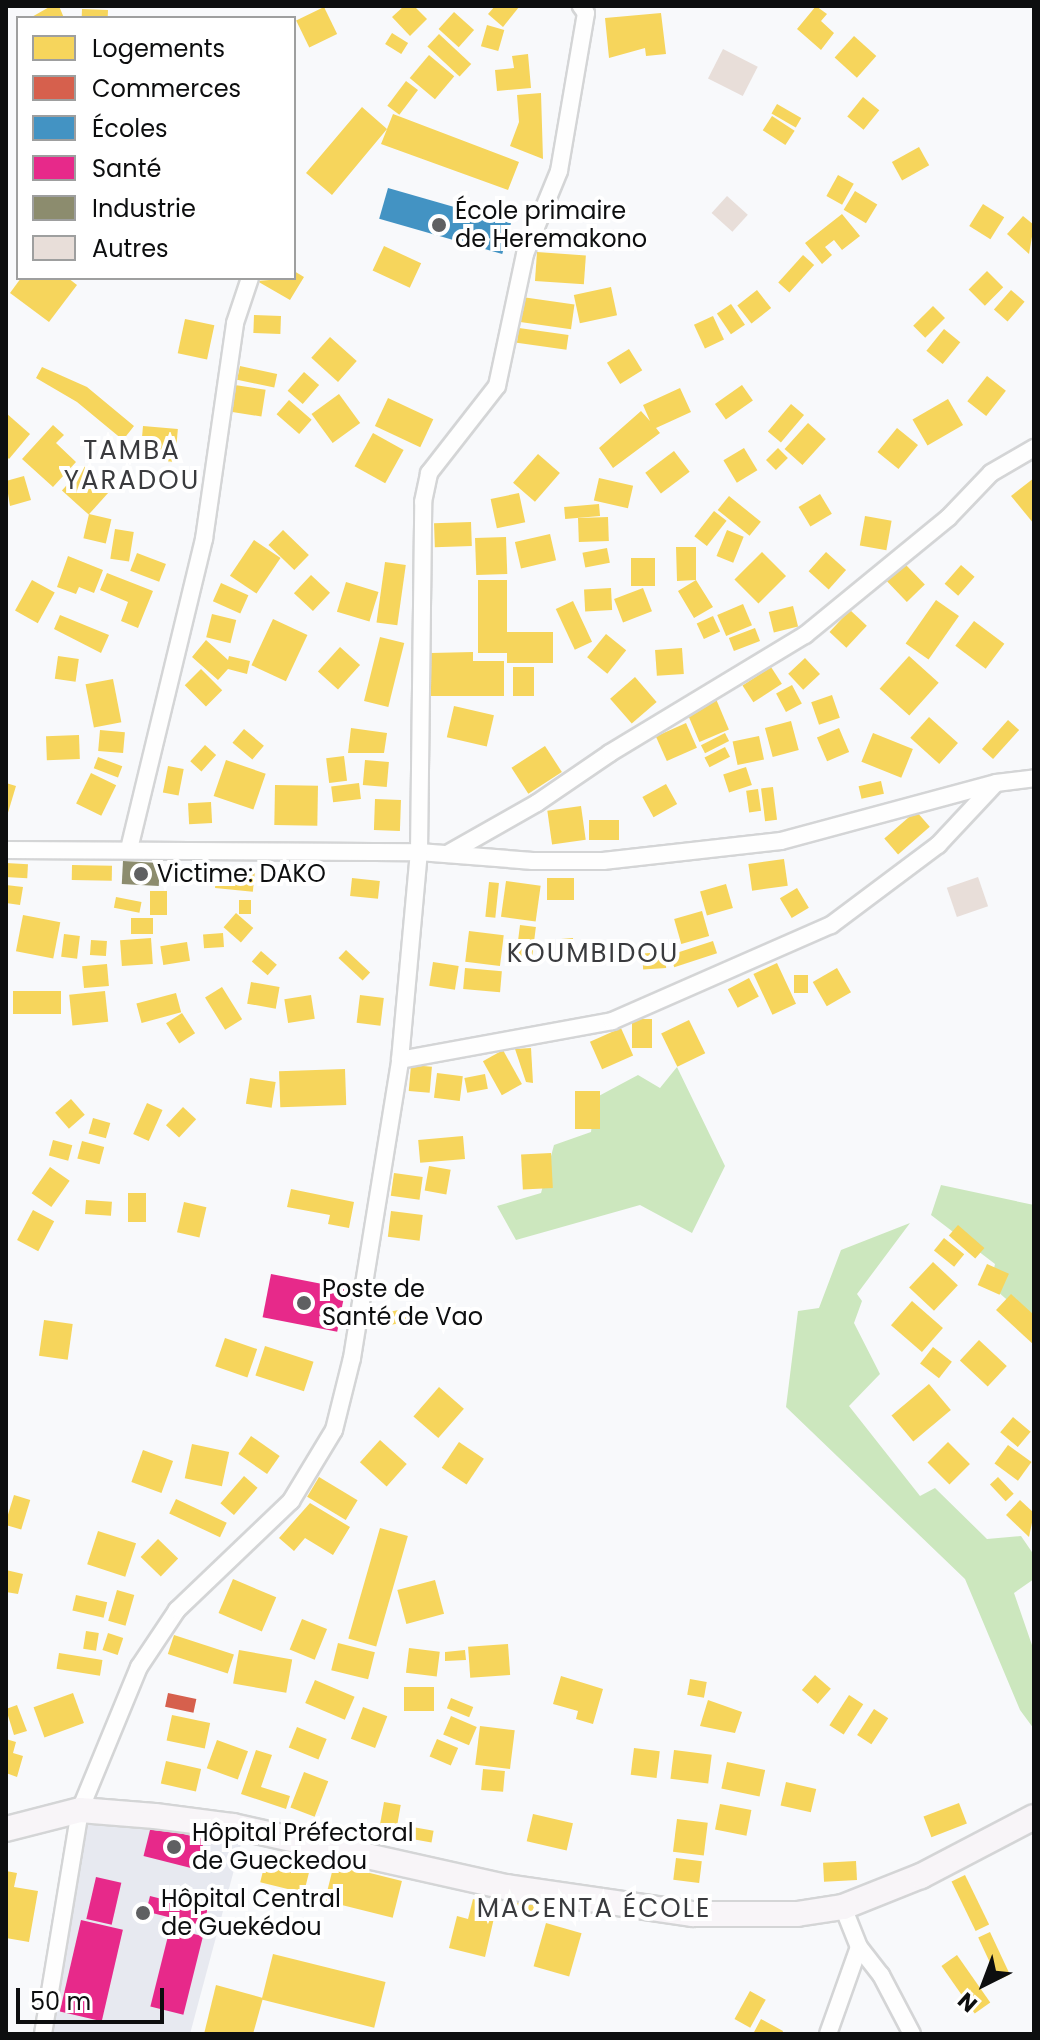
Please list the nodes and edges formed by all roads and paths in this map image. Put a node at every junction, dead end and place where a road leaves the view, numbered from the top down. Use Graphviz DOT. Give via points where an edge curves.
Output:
graph roads {
  1 [pos="581,6"];
  2 [pos="249,280"];
  3 [pos="1034,448"];
  4 [pos="1034,778"];
  5 [pos="996,783"];
  6 [pos="129,849"];
  7 [pos="6,850"];
  8 [pos="419,852"];
  9 [pos="447,853"];
  10 [pos="400,1060"];
  11 [pos="80,1810"];
  12 [pos="1034,1817"];
  13 [pos="6,1829"];
  14 [pos="843,1907"];
  15 [pos="859,1947"];
  16 [pos="43,2034"];
  17 [pos="828,2034"];
  18 [pos="912,2034"];
  1 -- 8 [label="street" via="586,13 559,171 525,254 497,386 429,473 423,502"];
  2 -- 6 [label="street" via="235,323 204,539"];
  3 -- 9 [label="street" via="991,473 948,518 805,635 537,803"];
  4 -- 5 [label="street"];
  5 -- 9 [label="street" via="781,841 682,855 533,861"];
  5 -- 10 [label="street" via="938,845 831,925 612,1021"];
  6 -- 7 [label="street"];
  6 -- 8 [label="street"];
  8 -- 9 [label="street"];
  8 -- 10 [label="street"];
  10 -- 11 [label="street" via="352,1358 334,1430 291,1501 177,1610 139,1667"];
  11 -- 13 [label="main road"];
  11 -- 14 [label="main road" via="233,1826 507,1887 693,1914 797,1914"];
  11 -- 16 [label="street"];
  12 -- 14 [label="main road" via="921,1876"];
  14 -- 15 [label="street"];
  15 -- 17 [label="street"];
  15 -- 18 [label="street" via="881,1975"];
}
